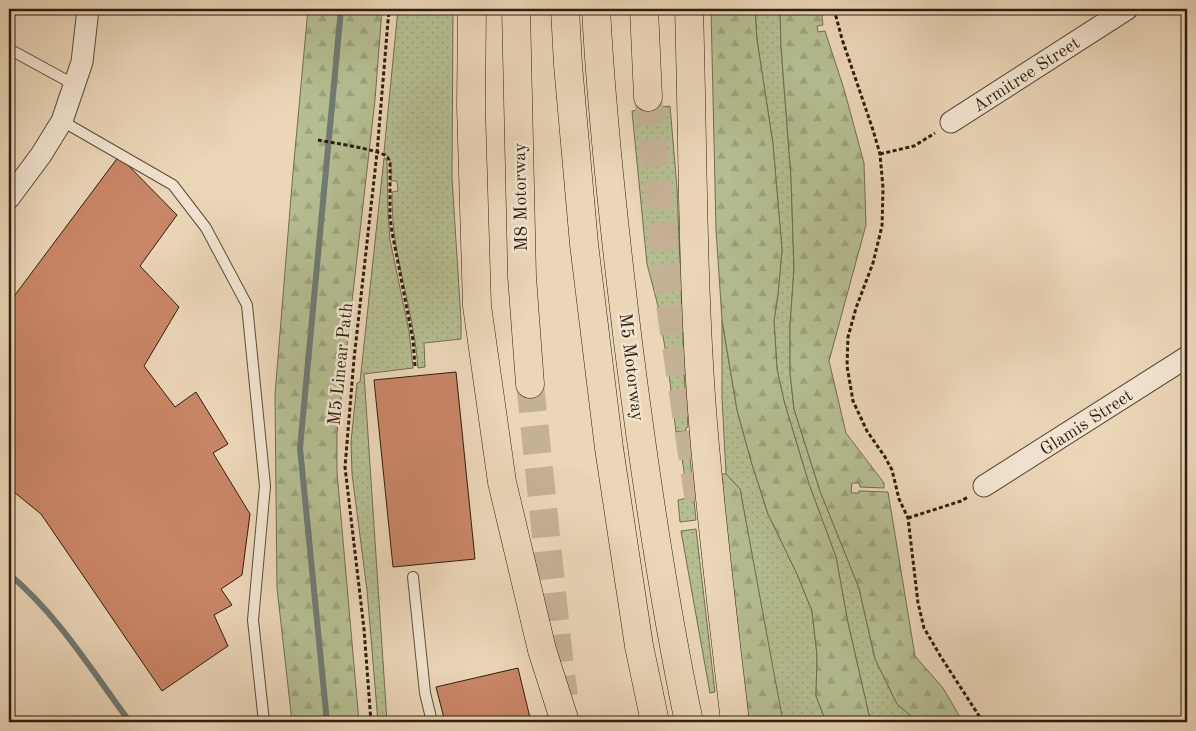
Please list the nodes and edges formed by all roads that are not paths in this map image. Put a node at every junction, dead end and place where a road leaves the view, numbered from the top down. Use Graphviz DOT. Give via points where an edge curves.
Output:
graph roads {
  1 [pos="88,9"];
  2 [pos="472,9"];
  3 [pos="516,9"];
  4 [pos="565,9"];
  5 [pos="596,9"];
  6 [pos="644,9"];
  7 [pos="689,9"];
  8 [pos="1127,9"];
  9 [pos="9,49"];
  10 [pos="74,85"];
  11 [pos="648,97"];
  12 [pos="62,120"];
  13 [pos="950,122"];
  14 [pos="9,198"];
  15 [pos="1187,357"];
  16 [pos="530,384"];
  17 [pos="984,486"];
  18 [pos="413,577"];
  19 [pos="264,722"];
  20 [pos="432,722"];
  21 [pos="564,722"];
  22 [pos="655,722"];
  23 [pos="690,722"];
  24 [pos="735,722"];
  1 -- 10 [label="street" via="82,62"];
  2 -- 21 [label="highway" via="471,106 477,306 502,482 542,650"];
  3 -- 16 [label="highway, M8 Motorway" via="522,277"];
  4 -- 22 [label="highway, M5 Motorway" via="584,244 607,438 639,646"];
  5 -- 23 [label="highway, M5 Motorway" via="614,224 638,418 674,650"];
  6 -- 11 [label="highway"];
  7 -- 24 [label="highway" via="702,409"];
  8 -- 13 [label="street, Armitree Street"];
  9 -- 10 [label="lane"];
  10 -- 12 [label="street"];
  12 -- 14 [label="street"];
  12 -- 19 [label="lane" via="173,185 206,228 247,305 265,486 253,620"];
  15 -- 17 [label="street, Glamis Street"];
  18 -- 20 [label="lane" via="425,693"];
}
